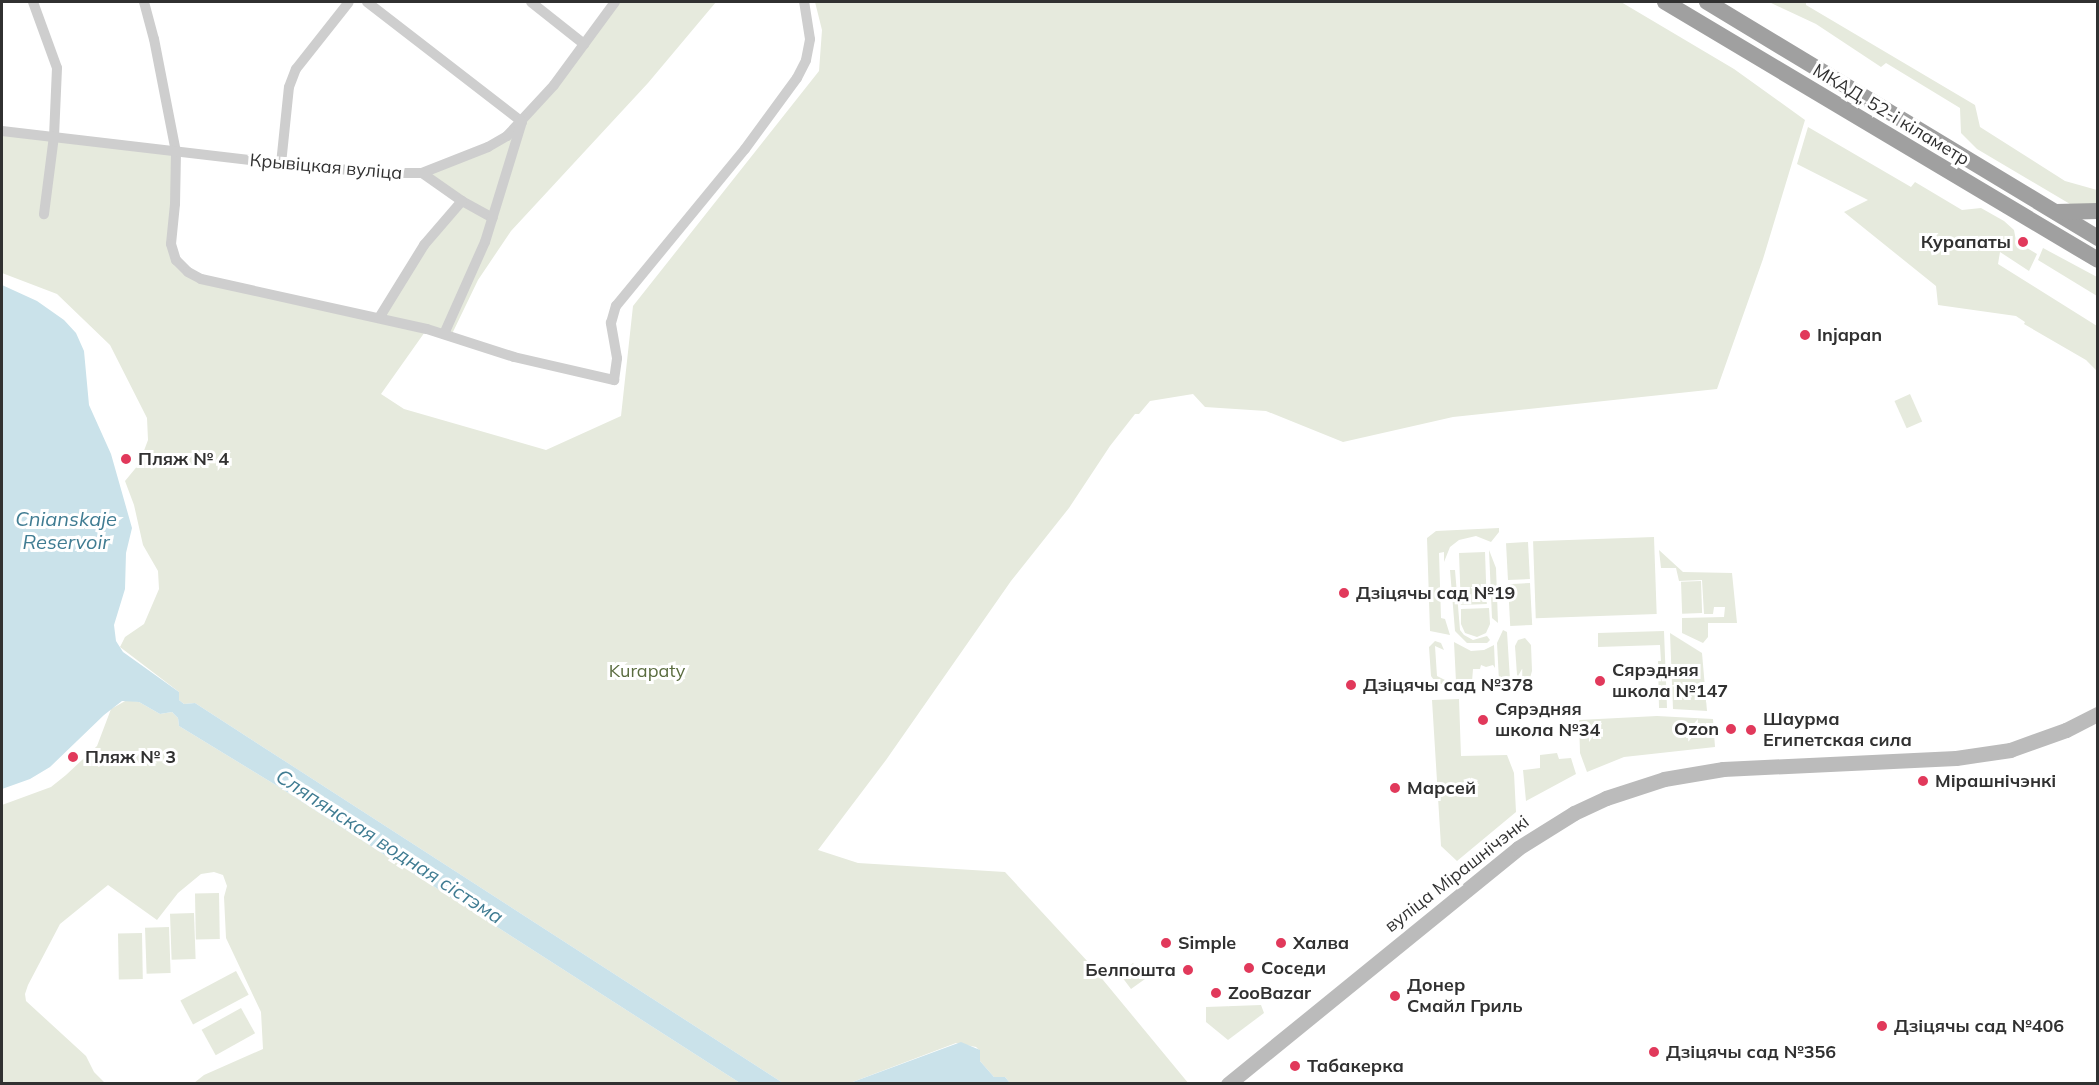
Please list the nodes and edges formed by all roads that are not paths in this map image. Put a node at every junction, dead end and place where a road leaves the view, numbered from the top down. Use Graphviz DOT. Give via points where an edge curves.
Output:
graph roads {
  1 [pos="33,2"];
  2 [pos="144,2"];
  3 [pos="350,2"];
  4 [pos="367,2"];
  5 [pos="531,2"];
  6 [pos="615,2"];
  7 [pos="804,2"];
  8 [pos="1665,2"];
  9 [pos="1707,2"];
  10 [pos="584,44"];
  11 [pos="522,123"];
  12 [pos="2,131"];
  13 [pos="54,136"];
  14 [pos="176,152"];
  15 [pos="281,164"];
  16 [pos="422,173"];
  17 [pos="462,201"];
  18 [pos="2055,212"];
  19 [pos="2097,212"];
  20 [pos="44,214"];
  21 [pos="493,218"];
  22 [pos="2097,238"];
  23 [pos="2097,260"];
  24 [pos="379,318"];
  25 [pos="444,334"];
  26 [pos="2097,714"];
  27 [pos="1228,1083"];
  1 -- 13 [label="street" via="57,68"];
  2 -- 14 [label="street"];
  3 -- 15 [label="street" via="297,69 290,87"];
  4 -- 11 [label="street"];
  5 -- 10 [label="street"];
  6 -- 10 [label="street, Крывіцкая вуліца"];
  7 -- 25 [label="street" via="810,39 797,78 745,149 616,306 611,323 616,358 614,380 514,357"];
  8 -- 23 [label="highway, МКАД, 52-і кіламетр"];
  9 -- 18 [label="highway, МКАД, 52-і кіламетр"];
  10 -- 11 [label="street, Крывіцкая вуліца"];
  11 -- 16 [label="street, Крывіцкая вуліца" via="488,147"];
  11 -- 21 [label="street"];
  12 -- 13 [label="street, Крывіцкая вуліца"];
  13 -- 14 [label="street, Крывіцкая вуліца"];
  13 -- 20 [label="street"];
  14 -- 15 [label="street, Крывіцкая вуліца"];
  14 -- 24 [label="street" via="171,244 176,260 188,272 201,279"];
  15 -- 16 [label="street, Крывіцкая вуліца"];
  16 -- 17 [label="street"];
  17 -- 21 [label="street"];
  17 -- 24 [label="street" via="424,245"];
  18 -- 19 [label="highway"];
  18 -- 22 [label="highway, МКАД, 52-і кіламетр"];
  21 -- 25 [label="street"];
  24 -- 25 [label="street"];
  26 -- 27 [label="main road, вуліца Мірашнічэнкі" via="2010,750 1945,759 1723,769 1664,778 1606,798 1518,848"];
}
